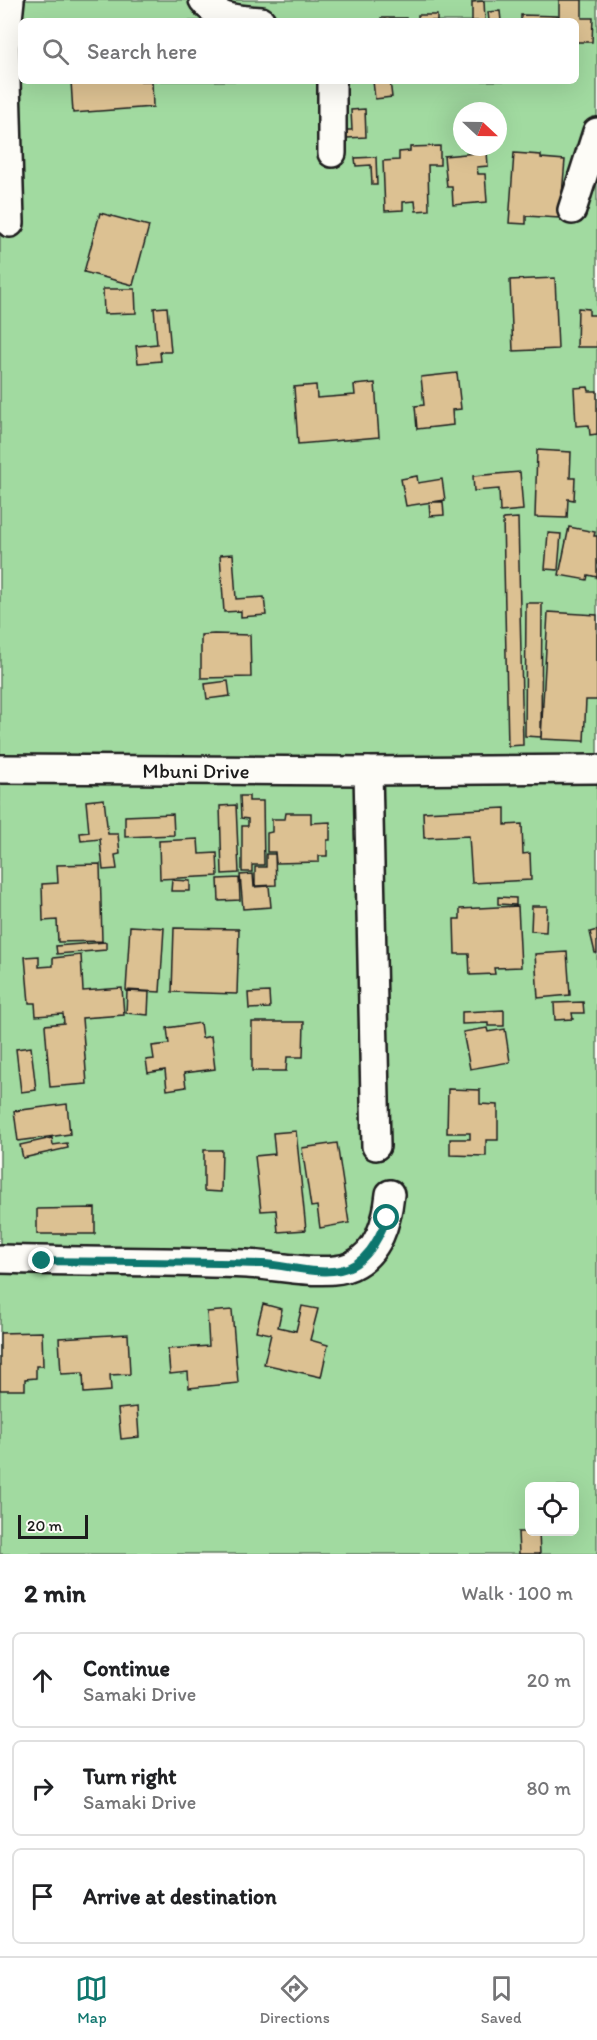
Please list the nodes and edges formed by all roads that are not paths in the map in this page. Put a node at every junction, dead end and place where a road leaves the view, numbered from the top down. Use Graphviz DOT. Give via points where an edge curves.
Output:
graph roads {
  1 [pos="10,0"];
  2 [pos="203,0"];
  3 [pos="226,18"];
  4 [pos="332,84"];
  5 [pos="597,132"];
  6 [pos="332,153"];
  7 [pos="573,210"];
  8 [pos="9,223"];
  9 [pos="0,769"];
  10 [pos="597,769"];
  11 [pos="381,771"];
  12 [pos="376,1146"];
  13 [pos="390,1194"];
  14 [pos="0,1259"];
  1 -- 8 [label="street" via="5,47"];
  2 -- 3 [label="street"];
  4 -- 6 [label="street"];
  5 -- 7 [label="street"];
  9 -- 11 [label="street, Mbuni Drive"];
  10 -- 11 [label="street, Mbuni Drive"];
  11 -- 12 [label="street"];
  13 -- 14 [label="street" via="387,1218 378,1239 368,1253 340,1270"];
}
